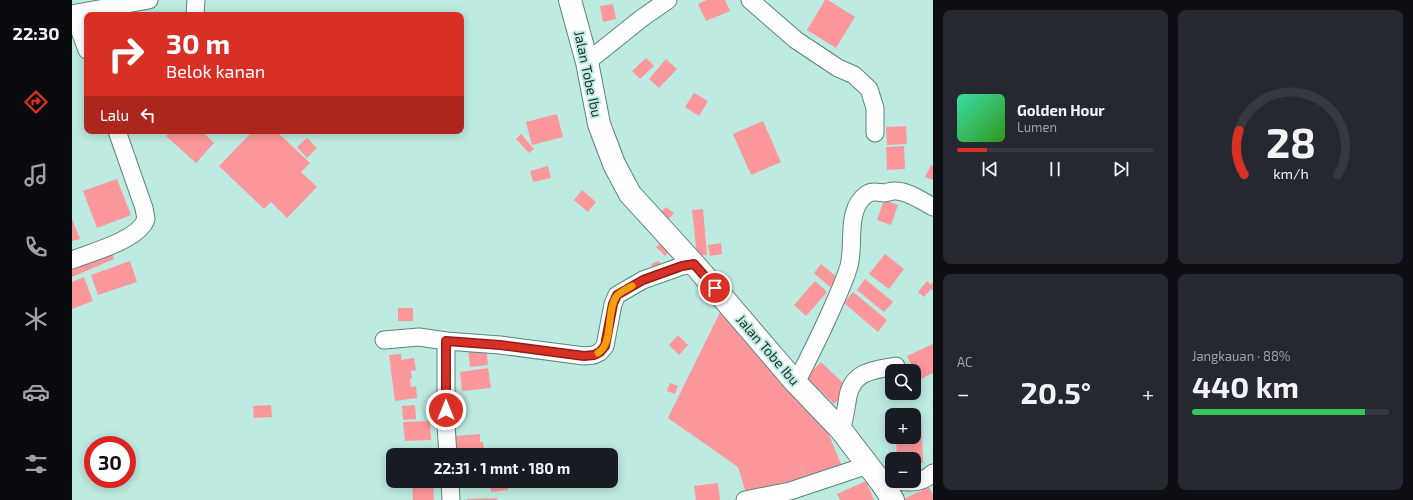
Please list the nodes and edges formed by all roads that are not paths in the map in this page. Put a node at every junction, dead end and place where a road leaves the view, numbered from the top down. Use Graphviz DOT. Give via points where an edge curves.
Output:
graph roads {
  1 [pos="149,0"];
  2 [pos="196,0"];
  3 [pos="570,0"];
  4 [pos="668,0"];
  5 [pos="750,0"];
  6 [pos="196,12"];
  7 [pos="73,14"];
  8 [pos="84,42"];
  9 [pos="587,62"];
  10 [pos="875,133"];
  11 [pos="118,134"];
  12 [pos="933,207"];
  13 [pos="72,260"];
  14 [pos="694,264"];
  15 [pos="384,340"];
  16 [pos="446,341"];
  17 [pos="885,368"];
  18 [pos="796,383"];
  19 [pos="841,430"];
  20 [pos="448,448"];
  21 [pos="933,473"];
  22 [pos="885,476"];
  23 [pos="885,477"];
  24 [pos="921,481"];
  25 [pos="450,488"];
  26 [pos="889,488"];
  27 [pos="451,500"];
  28 [pos="745,500"];
  29 [pos="893,500"];
  1 -- 7 [label="street"];
  2 -- 6 [label="street"];
  3 -- 9 [label="street, Jalan Tobe Ibu"];
  4 -- 9 [label="street"];
  5 -- 10 [label="street" via="796,40 864,83 869,89 875,108"];
  7 -- 8 [label="street"];
  9 -- 14 [label="street, Jalan Tobe Ibu" via="599,124 614,164 630,194"];
  11 -- 13 [label="street" via="144,208 145,222 126,239"];
  12 -- 18 [label="street" via="894,190 884,193 875,191 862,199 856,207 853,220 849,265 819,338"];
  14 -- 16 [label="street" via="643,280 617,295 605,346 594,355"];
  14 -- 18 [label="street, Jalan Tobe Ibu"];
  15 -- 16 [label="street" via="419,337"];
  16 -- 20 [label="street"];
  17 -- 19 [label="street" via="864,373 854,381 850,387"];
  18 -- 19 [label="street, Jalan Tobe Ibu"];
  19 -- 22 [label="street, Jalan Tobe Ibu"];
  21 -- 24 [label="street"];
  23 -- 28 [label="street"];
  25 -- 27 [label="street"];
  26 -- 29 [label="street, Jalan Tobe Ibu"];
}
